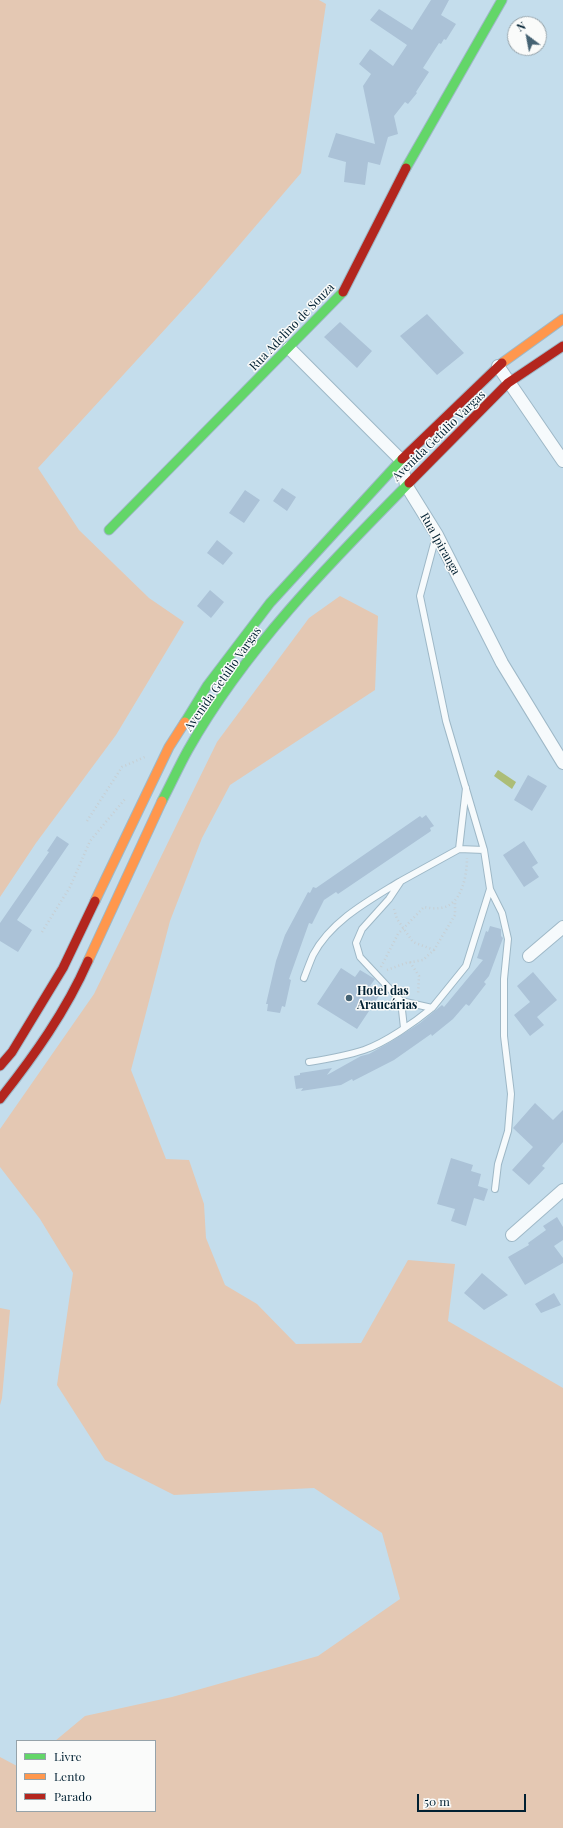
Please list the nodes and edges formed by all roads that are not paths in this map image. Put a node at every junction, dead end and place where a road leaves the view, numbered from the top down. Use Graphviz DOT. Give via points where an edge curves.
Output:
graph roads {
  1 [pos="502,0"];
  2 [pos="563,319"];
  3 [pos="563,346"];
  4 [pos="289,348"];
  5 [pos="498,366"];
  6 [pos="508,383"];
  7 [pos="401,460"];
  8 [pos="563,461"];
  9 [pos="406,484"];
  10 [pos="109,530"];
  11 [pos="437,535"];
  12 [pos="563,763"];
  13 [pos="466,788"];
  14 [pos="459,849"];
  15 [pos="484,850"];
  16 [pos="401,882"];
  17 [pos="490,889"];
  18 [pos="563,927"];
  19 [pos="530,956"];
  20 [pos="304,978"];
  21 [pos="401,1001"];
  22 [pos="432,1008"];
  23 [pos="404,1028"];
  24 [pos="309,1062"];
  25 [pos="0,1066"];
  26 [pos="0,1100"];
  27 [pos="495,1189"];
  28 [pos="563,1190"];
  29 [pos="512,1235"];
  1 -- 4 [label="main road, Rua Adelino de Souza" via="414,152 342,294"];
  2 -- 5 [label="main road, Avenida Getúlio Vargas"];
  3 -- 6 [label="main road, Avenida Getúlio Vargas"];
  4 -- 7 [label="street"];
  4 -- 10 [label="main road, Rua Adelino de Souza"];
  5 -- 6 [label="street"];
  5 -- 7 [label="main road, Avenida Getúlio Vargas"];
  6 -- 8 [label="street"];
  6 -- 9 [label="main road, Avenida Getúlio Vargas"];
  7 -- 9 [label="street, Rua Ipiranga"];
  7 -- 25 [label="main road, Avenida Getúlio Vargas" via="270,603 207,686 170,747 63,968 12,1052"];
  9 -- 11 [label="street, Rua Ipiranga"];
  9 -- 26 [label="main road, Avenida Getúlio Vargas" via="317,577 253,653 217,704 188,750 156,814 75,990 25,1067"];
  11 -- 12 [label="street, Rua Ipiranga" via="502,663"];
  11 -- 13 [label="lane" via="420,596 446,721"];
  13 -- 14 [label="lane"];
  13 -- 15 [label="lane"];
  14 -- 15 [label="lane"];
  14 -- 16 [label="lane"];
  15 -- 17 [label="lane"];
  16 -- 20 [label="lane" via="354,909 314,954"];
  16 -- 21 [label="lane" via="362,929 356,943 360,957"];
  17 -- 22 [label="lane" via="466,966"];
  17 -- 27 [label="lane" via="502,913 508,940 504,978 504,1036 511,1094 508,1131 498,1164"];
  18 -- 19 [label="street"];
  21 -- 22 [label="lane"];
  21 -- 23 [label="lane"];
  22 -- 23 [label="lane" via="415,1023"];
  23 -- 24 [label="lane" via="365,1050"];
  28 -- 29 [label="street"];
}
